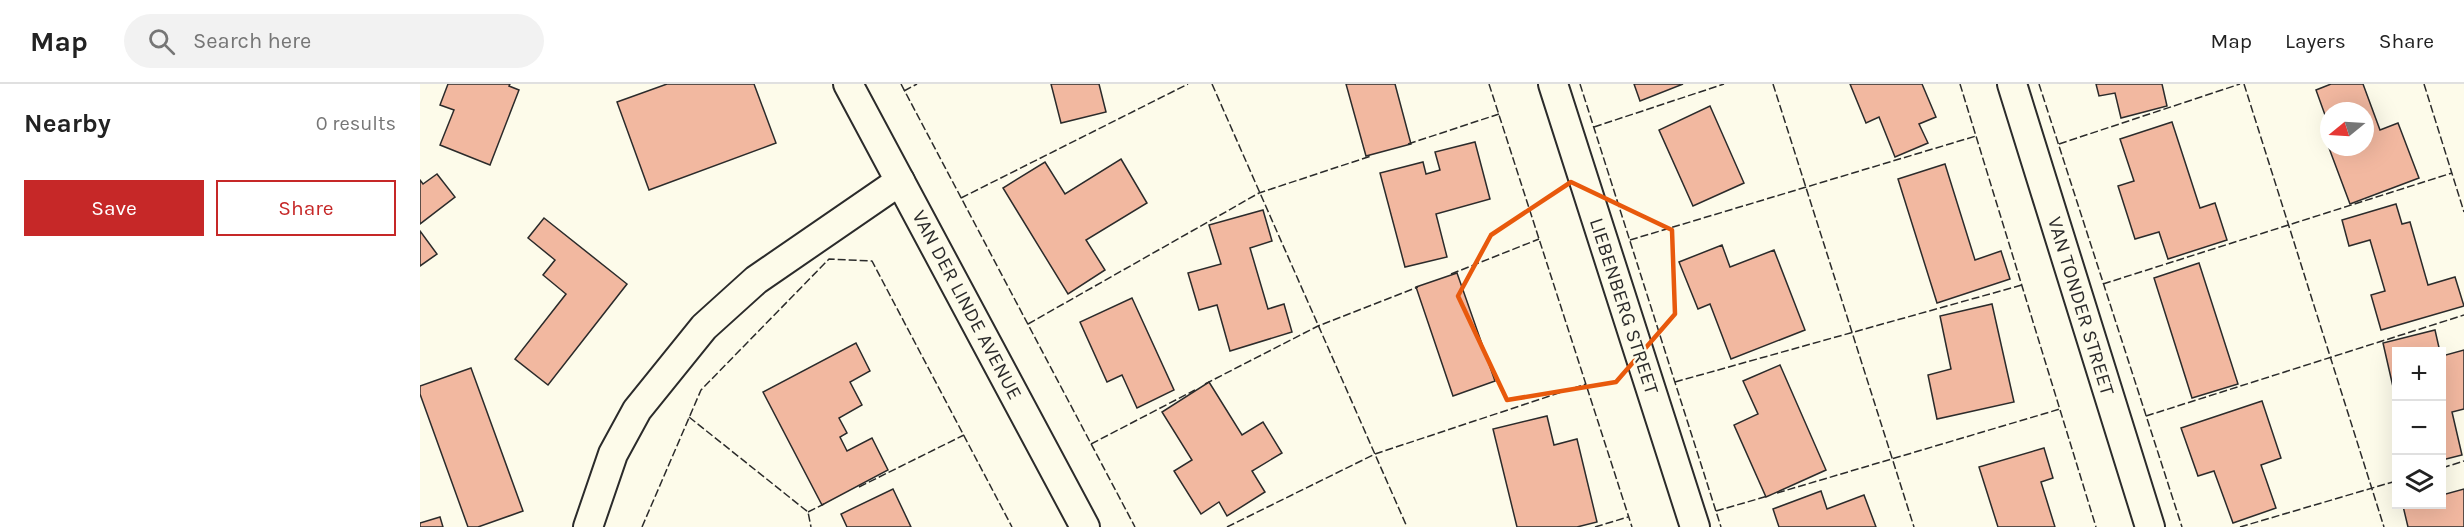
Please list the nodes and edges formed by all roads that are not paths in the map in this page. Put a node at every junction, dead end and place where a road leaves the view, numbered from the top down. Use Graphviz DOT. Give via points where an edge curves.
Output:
graph roads {
  1 [pos="848,84"];
  2 [pos="1553,84"];
  3 [pos="2012,84"];
  4 [pos="900,181"];
  5 [pos="588,527"];
  6 [pos="1085,527"];
  7 [pos="1695,527"];
  8 [pos="2150,527"];
  1 -- 4 [label="street, VAN DER LINDE AVENUE"];
  2 -- 7 [label="street, LIEBENBERG STREET"];
  3 -- 8 [label="street, VAN TONDER STREET"];
  4 -- 5 [label="street" via="756,280 704,327 637,410 613,454"];
  4 -- 6 [label="street, VAN DER LINDE AVENUE"];
}
